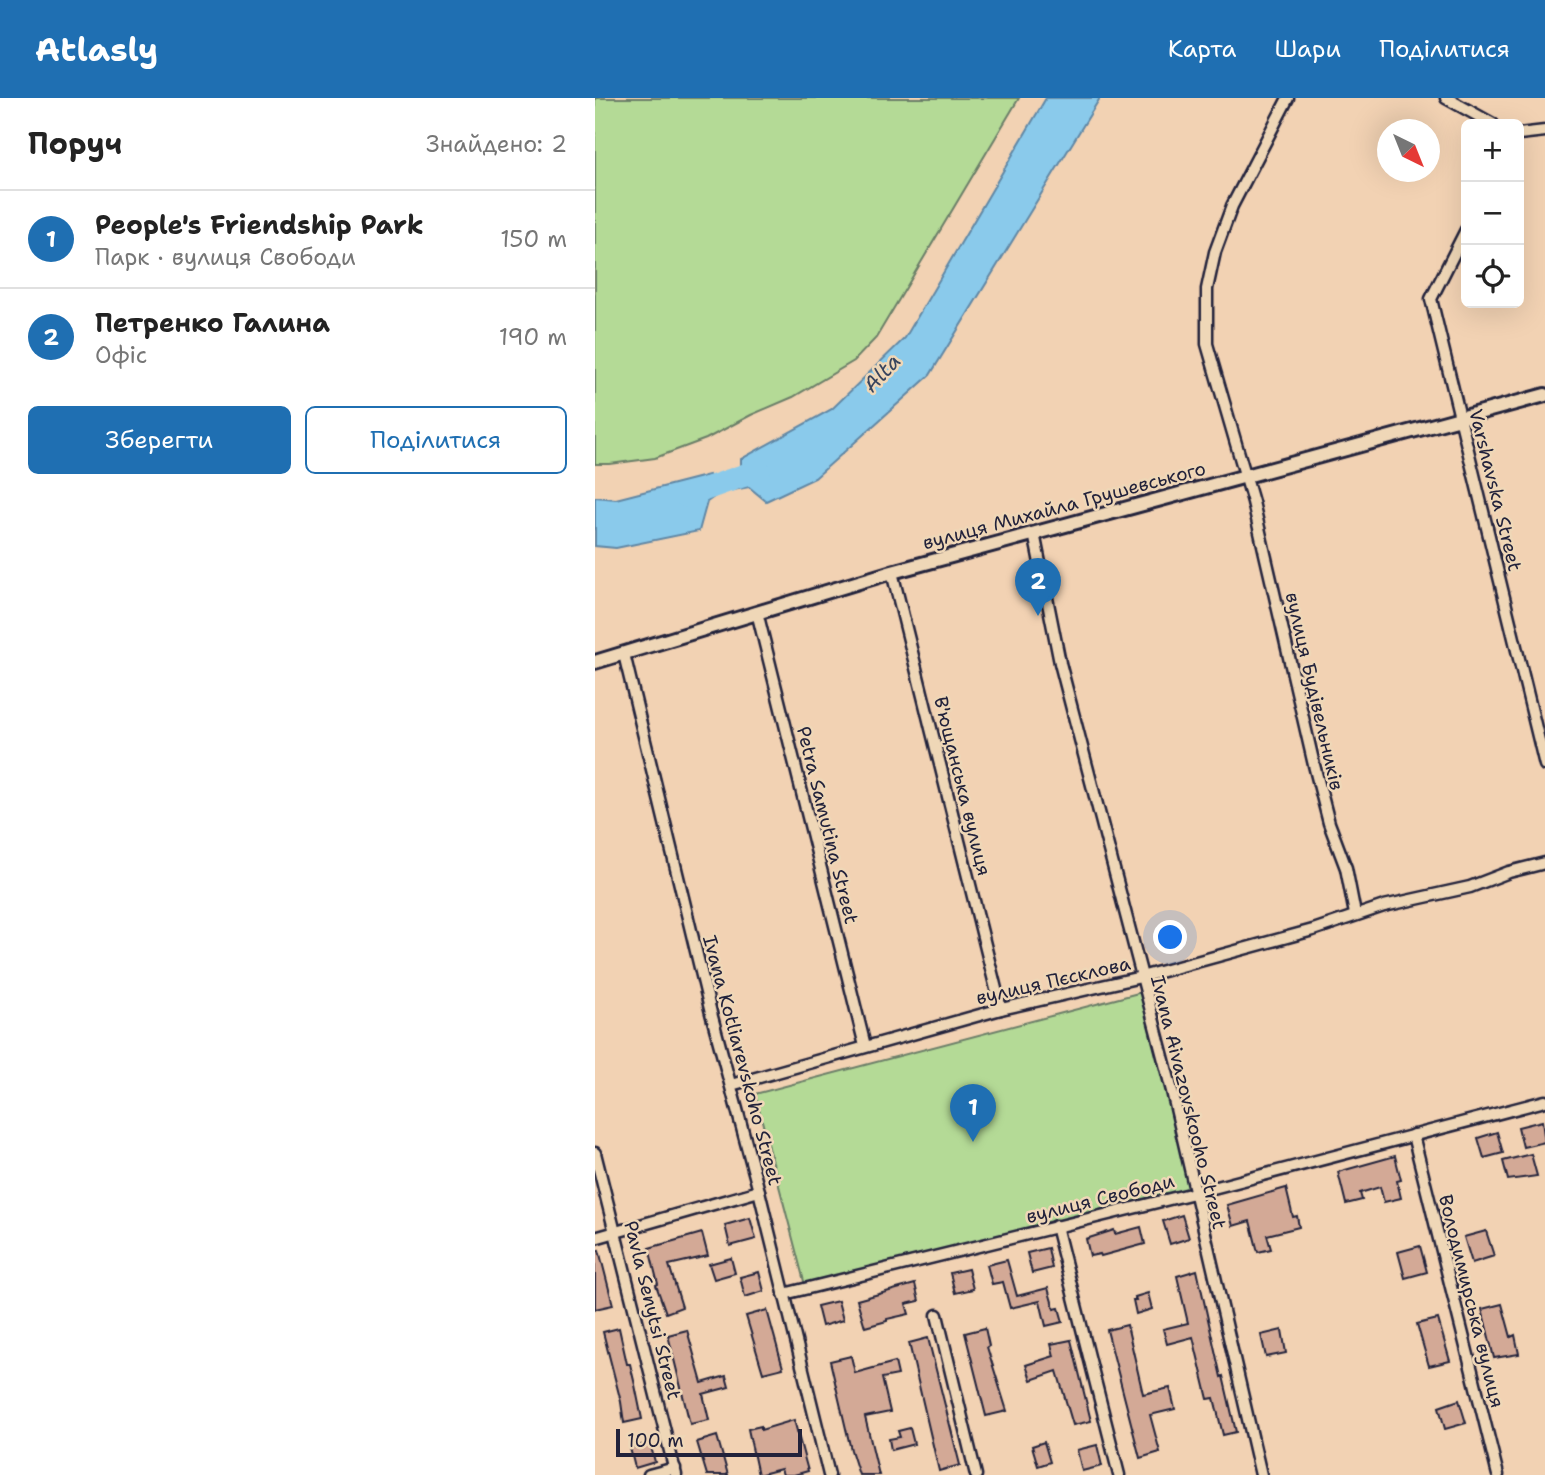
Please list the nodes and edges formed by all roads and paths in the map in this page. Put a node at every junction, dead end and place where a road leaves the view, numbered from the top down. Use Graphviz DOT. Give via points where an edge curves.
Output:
graph roads {
  1 [pos="1288,98"];
  2 [pos="1446,98"];
  3 [pos="1484,119"];
  4 [pos="1545,131"];
  5 [pos="1524,133"];
  6 [pos="1461,240"];
  7 [pos="1545,395"];
  8 [pos="1460,418"];
  9 [pos="1246,475"];
  10 [pos="1034,533"];
  11 [pos="892,572"];
  12 [pos="757,612"];
  13 [pos="624,654"];
  14 [pos="595,662"];
  15 [pos="1545,765"];
  16 [pos="1545,863"];
  17 [pos="1355,914"];
  18 [pos="1141,977"];
  19 [pos="1001,1009"];
  20 [pos="865,1046"];
  21 [pos="731,1085"];
  22 [pos="1545,1101"];
  23 [pos="1413,1135"];
  24 [pos="595,1153"];
  25 [pos="759,1191"];
  26 [pos="1194,1193"];
  27 [pos="1056,1226"];
  28 [pos="616,1233"];
  29 [pos="595,1238"];
  30 [pos="784,1294"];
  31 [pos="937,1315"];
  32 [pos="675,1472"];
  33 [pos="649,1475"];
  34 [pos="829,1475"];
  35 [pos="976,1475"];
  36 [pos="1119,1475"];
  37 [pos="1261,1475"];
  38 [pos="1498,1475"];
  1 -- 9 [label="street, вулиця Будівельників" via="1232,206 1207,289 1206,344"];
  2 -- 3 [label="street"];
  4 -- 5 [label="street"];
  6 -- 8 [label="street, Varshavska Street" via="1431,299"];
  7 -- 8 [label="street, вулиця Михайла Грушевського"];
  8 -- 9 [label="street, вулиця Михайла Грушевського"];
  8 -- 15 [label="street, Varshavska Street"];
  9 -- 10 [label="street, вулиця Михайла Грушевського"];
  9 -- 17 [label="street, вулиця Будівельників" via="1325,809 1346,869"];
  10 -- 11 [label="street, вулиця Михайла Грушевського"];
  10 -- 18 [label="street, Ivana Aivazovskooho Street" via="1060,663"];
  11 -- 12 [label="street, вулиця Михайла Грушевського"];
  11 -- 19 [label="street, В'ющанська вулиця"];
  12 -- 13 [label="street, вулиця Михайла Грушевського"];
  12 -- 20 [label="street, Petra Samutina Street"];
  13 -- 14 [label="street, вулиця Михайла Грушевського"];
  13 -- 21 [label="street, Ivana Kotliarevskoho Street"];
  16 -- 17 [label="street, вулиця Пєсклова" via="1470,887"];
  17 -- 18 [label="street, вулиця Пєсклова"];
  18 -- 19 [label="street, вулиця Пєсклова"];
  18 -- 26 [label="street, Ivana Aivazovskooho Street"];
  19 -- 20 [label="street, вулиця Пєсклова"];
  20 -- 21 [label="street, вулиця Пєсклова"];
  21 -- 25 [label="street, Ivana Kotliarevskoho Street"];
  22 -- 23 [label="street, вулиця Свободи"];
  23 -- 26 [label="street, вулиця Свободи"];
  23 -- 38 [label="street, Володимирська вулиця"];
  24 -- 28 [label="street, Pavla Senytsi Street"];
  25 -- 28 [label="street"];
  25 -- 30 [label="street, Ivana Kotliarevskoho Street"];
  26 -- 27 [label="street, вулиця Свободи"];
  26 -- 37 [label="street, Ivana Aivazovskooho Street"];
  27 -- 30 [label="street, вулиця Свободи"];
  27 -- 36 [label="street"];
  28 -- 29 [label="street"];
  28 -- 32 [label="street, Pavla Senytsi Street"];
  30 -- 34 [label="street, Ivana Kotliarevskoho Street"];
  31 -- 35 [label="street"];
  32 -- 33 [label="street"];
}
